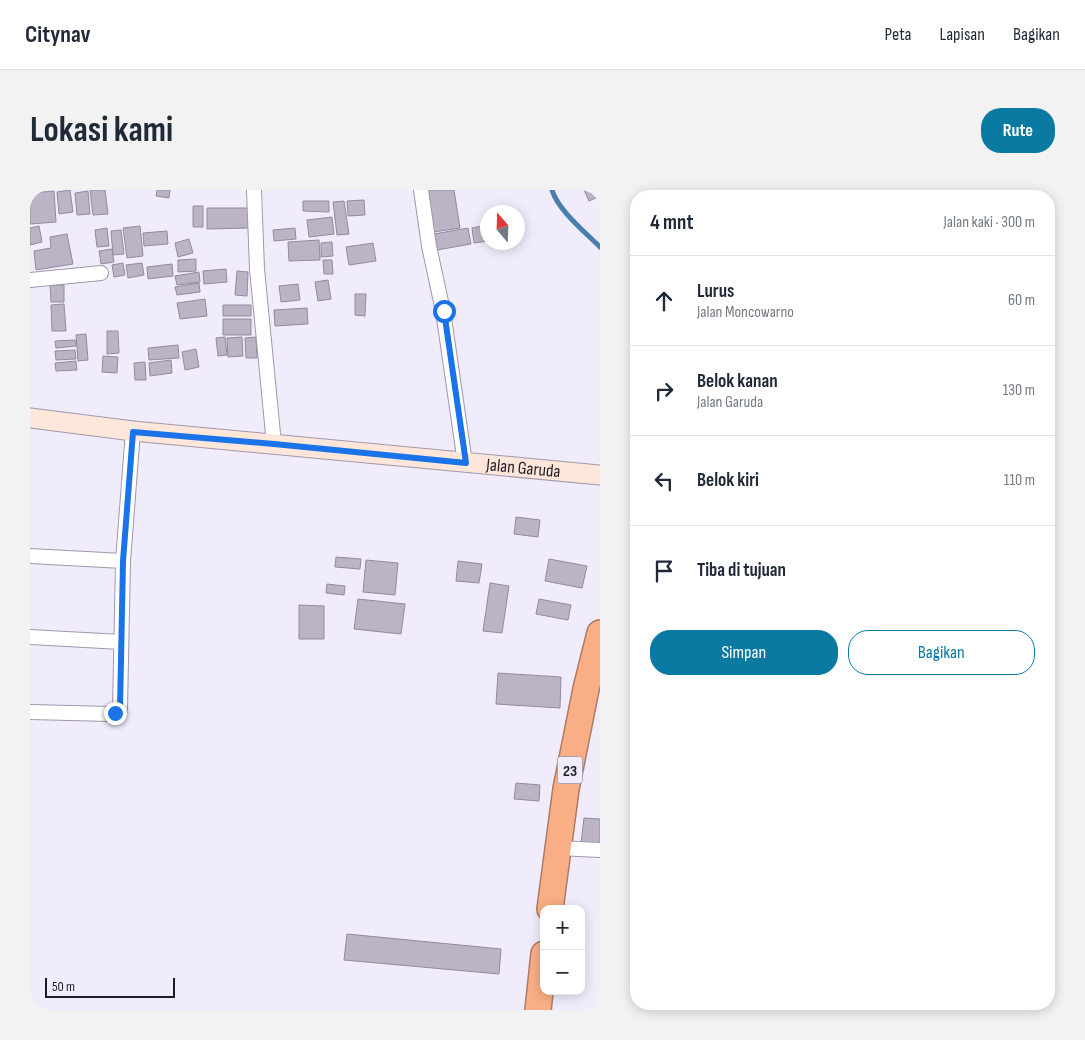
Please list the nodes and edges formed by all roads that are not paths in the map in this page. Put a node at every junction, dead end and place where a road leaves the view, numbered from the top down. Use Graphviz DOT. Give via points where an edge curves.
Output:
graph roads {
  1 [pos="254,190"];
  2 [pos="421,190"];
  3 [pos="101,273"];
  4 [pos="30,280"];
  5 [pos="30,418"];
  6 [pos="133,432"];
  7 [pos="274,444"];
  8 [pos="466,463"];
  9 [pos="600,475"];
  10 [pos="30,556"];
  11 [pos="123,561"];
  12 [pos="30,637"];
  13 [pos="121,642"];
  14 [pos="598,648"];
  15 [pos="30,712"];
  16 [pos="558,848"];
  17 [pos="600,850"];
  18 [pos="551,905"];
  19 [pos="540,991"];
  20 [pos="538,1010"];
  1 -- 7 [label="street" via="257,270"];
  2 -- 8 [label="street" via="429,246 444,311"];
  3 -- 4 [label="street"];
  5 -- 6 [label="street, Jalan Garuda"];
  6 -- 7 [label="street, Jalan Garuda"];
  6 -- 11 [label="street"];
  7 -- 8 [label="street, Jalan Garuda"];
  8 -- 9 [label="street, Jalan Garuda"];
  10 -- 11 [label="street"];
  11 -- 13 [label="street"];
  12 -- 13 [label="street"];
  13 -- 15 [label="street" via="119,712"];
  14 -- 16 [label="highway, 23" via="586,689"];
  16 -- 17 [label="street"];
  16 -- 18 [label="highway, 23"];
  19 -- 20 [label="highway"];
}
